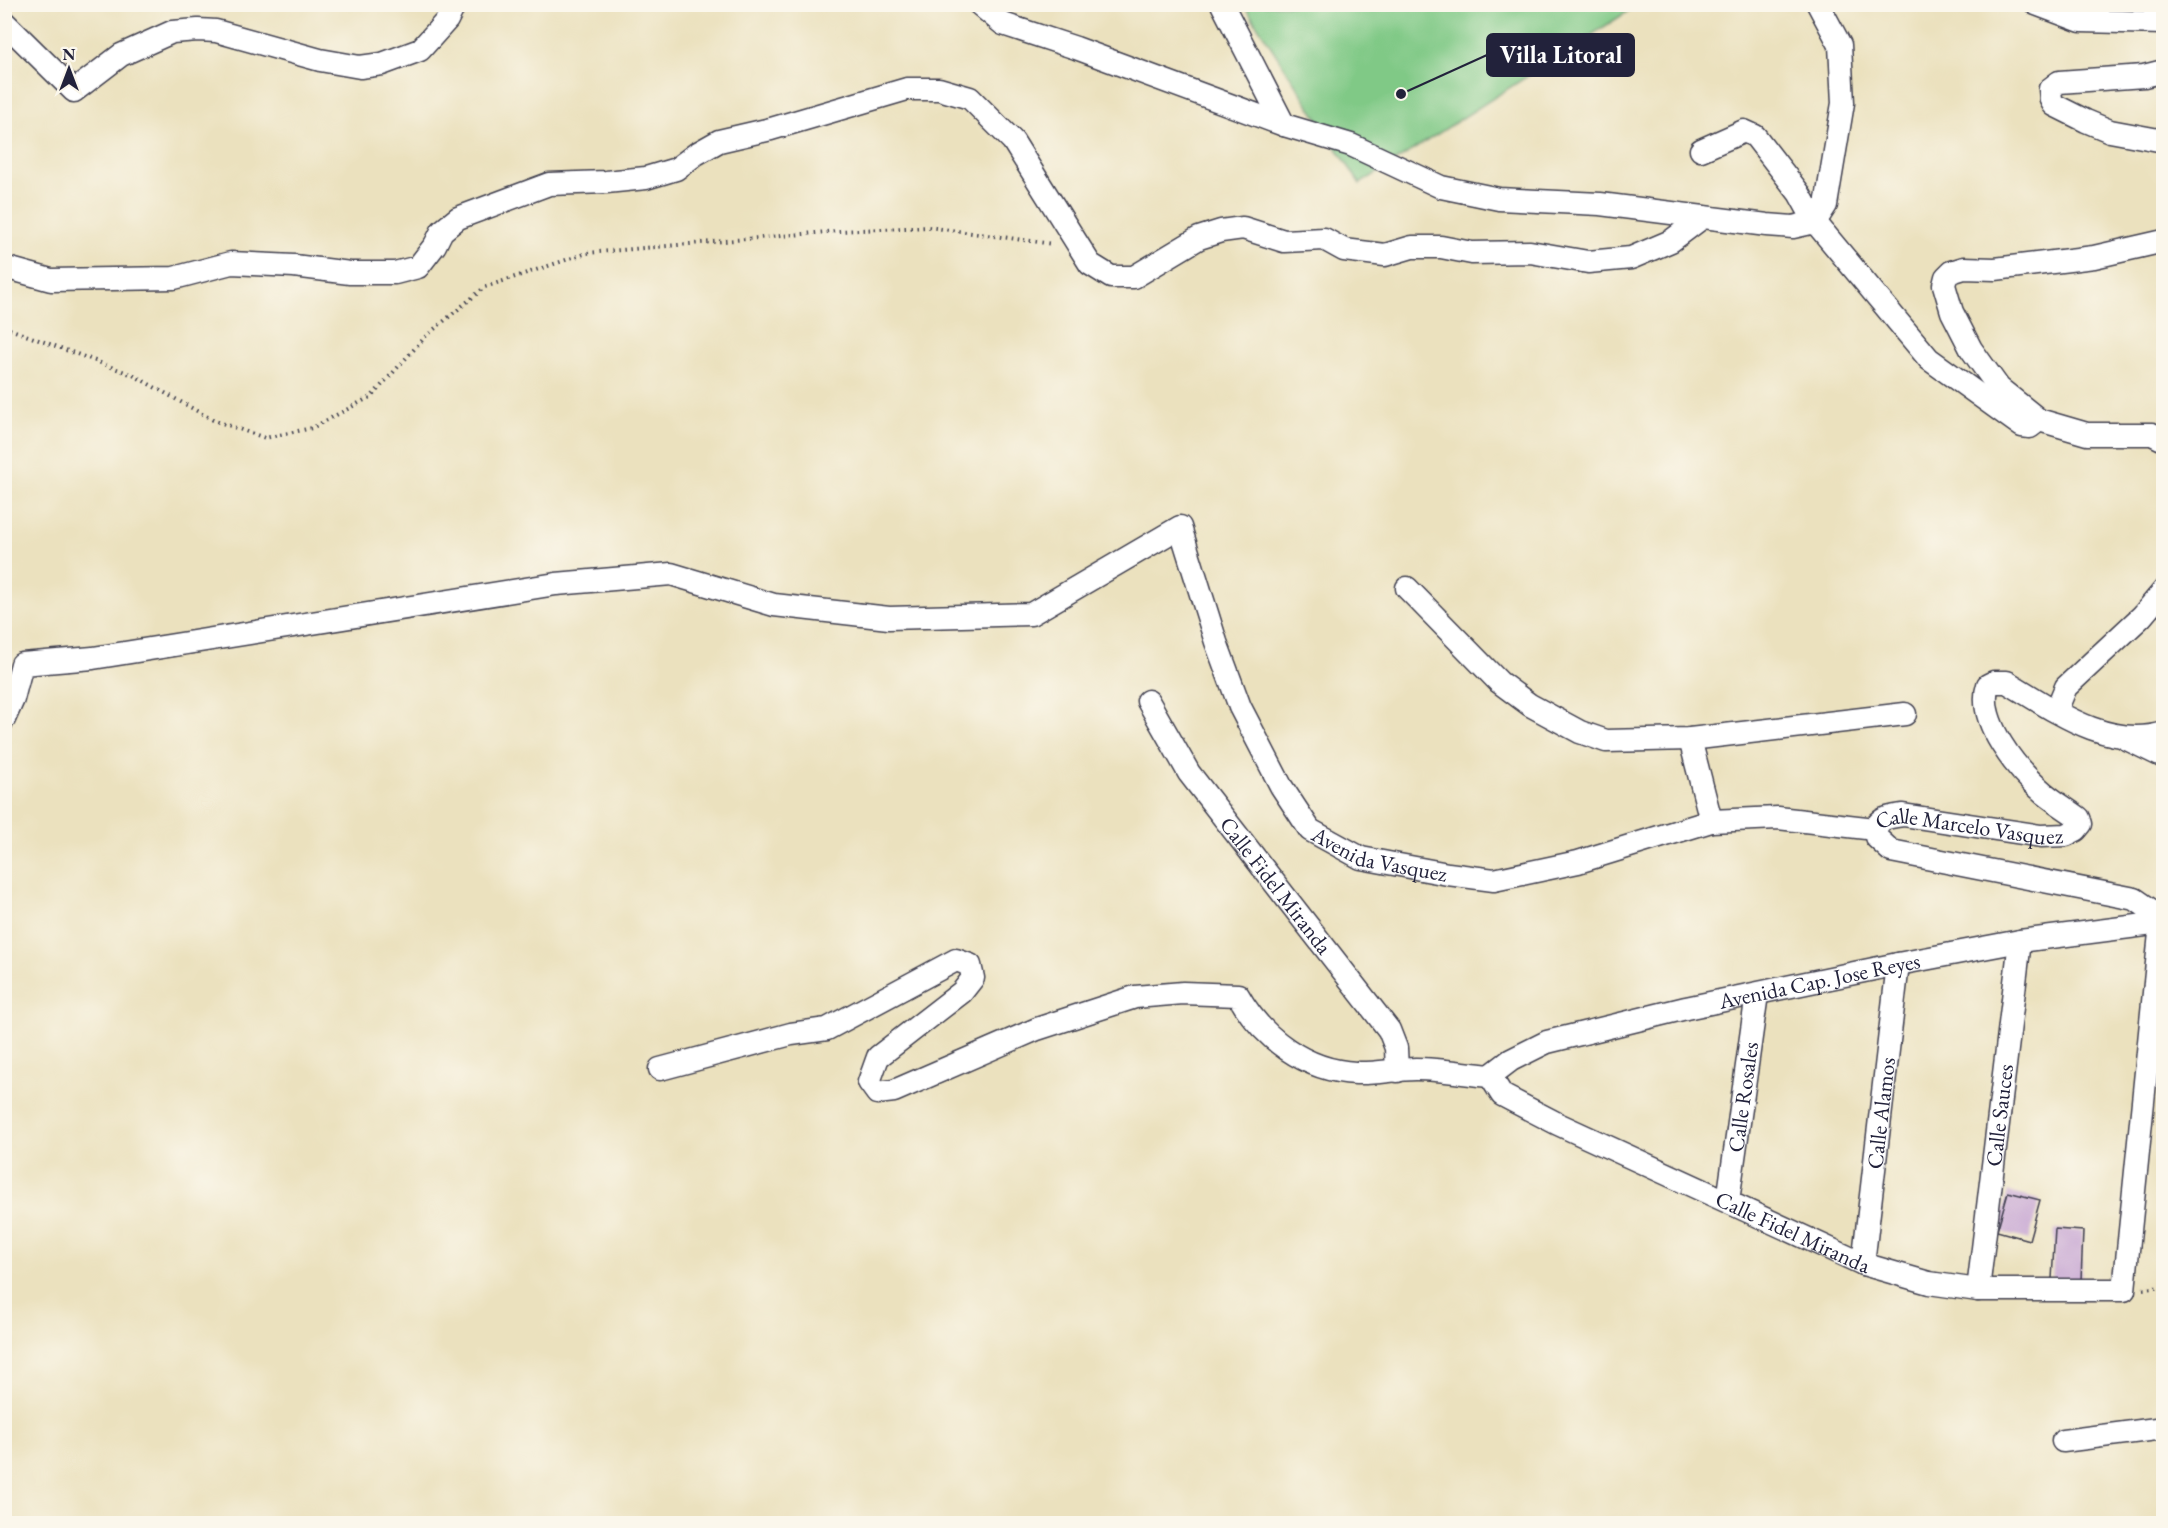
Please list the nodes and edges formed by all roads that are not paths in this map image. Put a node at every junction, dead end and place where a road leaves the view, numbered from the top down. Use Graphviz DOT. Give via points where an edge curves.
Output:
graph roads {
  1 [pos="455,4"];
  2 [pos="979,4"];
  3 [pos="1222,4"];
  4 [pos="1818,4"];
  5 [pos="2036,4"];
  6 [pos="4,22"];
  7 [pos="2163,23"];
  8 [pos="2163,71"];
  9 [pos="1284,124"];
  10 [pos="2163,141"];
  11 [pos="1701,150"];
  12 [pos="1703,217"];
  13 [pos="1815,222"];
  14 [pos="2163,241"];
  15 [pos="4,267"];
  16 [pos="2039,420"];
  17 [pos="2163,440"];
  18 [pos="1407,588"];
  19 [pos="2163,590"];
  20 [pos="1148,701"];
  21 [pos="2056,711"];
  22 [pos="1905,714"];
  23 [pos="4,719"];
  24 [pos="2163,733"];
  25 [pos="2123,738"];
  26 [pos="1690,739"];
  27 [pos="2163,757"];
  28 [pos="1711,821"];
  29 [pos="1875,829"];
  30 [pos="2161,923"];
  31 [pos="2020,941"];
  32 [pos="1898,964"];
  33 [pos="1758,994"];
  34 [pos="660,1069"];
  35 [pos="1397,1071"];
  36 [pos="1490,1076"];
  37 [pos="1728,1201"];
  38 [pos="1863,1264"];
  39 [pos="1978,1290"];
  40 [pos="2163,1428"];
  41 [pos="2063,1441"];
  1 -- 6 [label="street" via="447,20 420,50 382,64 360,67 320,60 216,32 171,32 121,55 74,91"];
  2 -- 9 [label="street" via="1003,24"];
  3 -- 9 [label="street"];
  4 -- 13 [label="street" via="1840,45 1843,103 1826,205"];
  5 -- 7 [label="street" via="2081,21"];
  8 -- 10 [label="street" via="2059,82 2050,89 2054,105 2086,122"];
  9 -- 12 [label="street" via="1351,145 1441,187 1498,198 1600,204"];
  11 -- 13 [label="street" via="1744,131 1755,136 1799,193"];
  12 -- 13 [label="street" via="1793,227"];
  12 -- 15 [label="street" via="1671,241 1631,258 1588,262 1530,252 1472,253 1441,247 1412,247 1385,255 1344,250 1324,239 1284,241 1243,228 1199,238 1134,277 1111,277 1090,264 1013,141 970,98 939,89 907,89 719,141 675,169 646,178 549,184 458,218 442,231 418,267 395,273 231,263 174,278 51,280"];
  13 -- 16 [label="street" via="1929,359 2022,426 2030,427"];
  14 -- 16 [label="street" via="2094,257 1995,269 1964,268 1946,277 1944,285 1952,312 1971,349 1999,388"];
  16 -- 17 [label="street" via="2087,434 2152,434"];
  18 -- 26 [label="street" via="1499,682 1530,705 1580,732 1606,741"];
  19 -- 21 [label="street" via="2142,616 2066,687"];
  20 -- 35 [label="street, Calle Fidel Miranda" via="1189,773 1389,1030 1396,1048"];
  21 -- 25 [label="street, Calle Marcelo Vasquez" via="2082,726"];
  21 -- 29 [label="street, Calle Marcelo Vasquez" via="2007,682 1994,682 1985,696 1988,719 2015,763 2044,793 2079,818 2081,824 2076,830 2066,835 2040,836 1904,815 1889,817"];
  22 -- 26 [label="street"];
  23 -- 28 [label="street, Avenida Vasquez" via="22,663 93,658 556,584 671,574 774,605 889,618 1031,614 1180,526 1240,707 1281,786 1310,830 1362,858 1494,880 1578,862"];
  24 -- 25 [label="street, Calle Marcelo Vasquez"];
  25 -- 27 [label="street"];
  26 -- 28 [label="street"];
  28 -- 29 [label="street, Avenida Vasquez" via="1778,818"];
  29 -- 30 [label="street, Calle Marcelo Vasquez" via="1876,837 1891,851 2135,899"];
  30 -- 31 [label="street, Avenida Cap. Jose Reyes"];
  30 -- 39 [label="street, Calle Fidel Miranda" via="2124,1290"];
  31 -- 32 [label="street, Avenida Cap. Jose Reyes"];
  31 -- 39 [label="street, Calle Sauces"];
  32 -- 33 [label="street, Avenida Cap. Jose Reyes"];
  32 -- 38 [label="street, Calle Alamos"];
  33 -- 36 [label="street, Avenida Cap. Jose Reyes" via="1547,1042"];
  33 -- 37 [label="street, Calle Rosales"];
  34 -- 35 [label="street" via="791,1034 827,1029 956,960 970,965 973,978 962,992 878,1057 869,1082 877,1093 894,1091 1037,1029 1135,997 1184,993 1238,995 1265,1031 1311,1064 1356,1073"];
  35 -- 36 [label="street" via="1416,1069"];
  36 -- 37 [label="street, Calle Fidel Miranda" via="1502,1095 1511,1100"];
  37 -- 38 [label="street, Calle Fidel Miranda"];
  38 -- 39 [label="street, Calle Fidel Miranda" via="1929,1283"];
  40 -- 41 [label="street"];
}
